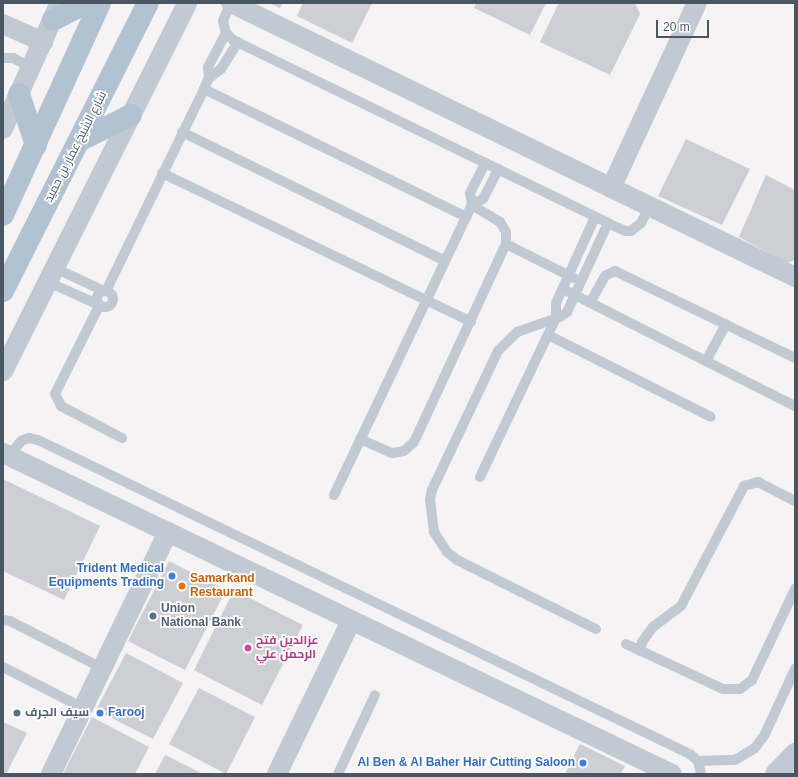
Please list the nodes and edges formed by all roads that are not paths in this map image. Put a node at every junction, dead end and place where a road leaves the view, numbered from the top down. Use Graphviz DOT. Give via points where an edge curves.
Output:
graph roads {
  1 [pos="86,3"];
  2 [pos="100,3"];
  3 [pos="148,3"];
  4 [pos="187,3"];
  5 [pos="231,3"];
  6 [pos="692,4"];
  7 [pos="58,7"];
  8 [pos="3,24"];
  9 [pos="226,33"];
  10 [pos="43,42"];
  11 [pos="238,42"];
  12 [pos="3,58"];
  13 [pos="29,72"];
  14 [pos="210,78"];
  15 [pos="204,89"];
  16 [pos="19,94"];
  17 [pos="131,115"];
  18 [pos="3,129"];
  19 [pos="182,132"];
  20 [pos="80,141"];
  21 [pos="36,145"];
  22 [pos="485,162"];
  23 [pos="498,169"];
  24 [pos="162,173"];
  25 [pos="611,188"];
  26 [pos="472,205"];
  27 [pos="649,207"];
  28 [pos="3,215"];
  29 [pos="466,217"];
  30 [pos="595,217"];
  31 [pos="608,223"];
  32 [pos="506,244"];
  33 [pos="445,261"];
  34 [pos="51,275"];
  35 [pos="568,275"];
  36 [pos="795,278"];
  37 [pos="581,281"];
  38 [pos="562,289"];
  39 [pos="3,291"];
  40 [pos="105,291"];
  41 [pos="575,295"];
  42 [pos="426,301"];
  43 [pos="590,303"];
  44 [pos="98,305"];
  45 [pos="556,318"];
  46 [pos="471,322"];
  47 [pos="726,324"];
  48 [pos="548,335"];
  49 [pos="795,358"];
  50 [pos="706,361"];
  51 [pos="3,372"];
  52 [pos="795,406"];
  53 [pos="711,417"];
  54 [pos="122,438"];
  55 [pos="360,439"];
  56 [pos="5,454"];
  57 [pos="480,477"];
  58 [pos="334,495"];
  59 [pos="795,501"];
  60 [pos="168,532"];
  61 [pos="795,589"];
  62 [pos="3,620"];
  63 [pos="351,621"];
  64 [pos="596,629"];
  65 [pos="626,644"];
  66 [pos="640,651"];
  67 [pos="3,667"];
  68 [pos="102,668"];
  69 [pos="795,669"];
  70 [pos="375,695"];
  71 [pos="83,708"];
  72 [pos="795,754"];
  73 [pos="698,761"];
  74 [pos="51,774"];
  75 [pos="278,774"];
  76 [pos="338,774"];
  77 [pos="672,774"];
  78 [pos="701,774"];
  79 [pos="776,774"];
  1 -- 7 [label="main road"];
  2 -- 21 [label="main road"];
  3 -- 20 [label="main road, شارع الشيخ عمار بن حميد"];
  4 -- 17 [label="street"];
  5 -- 9 [label="lane" via="223,21"];
  5 -- 25 [label="street"];
  6 -- 25 [label="street"];
  7 -- 10 [label="street"];
  8 -- 10 [label="street"];
  9 -- 11 [label="lane"];
  9 -- 14 [label="lane" via="208,67"];
  10 -- 13 [label="street"];
  11 -- 14 [label="lane" via="219,72"];
  11 -- 22 [label="lane"];
  12 -- 13 [label="lane" via="13,58 23,63"];
  13 -- 16 [label="street"];
  14 -- 15 [label="lane"];
  15 -- 19 [label="lane"];
  15 -- 29 [label="lane"];
  16 -- 18 [label="street"];
  16 -- 21 [label="main road"];
  17 -- 20 [label="main road"];
  17 -- 34 [label="street"];
  19 -- 24 [label="lane"];
  19 -- 33 [label="lane"];
  20 -- 39 [label="main road, شارع الشيخ عمار بن حميد"];
  21 -- 28 [label="main road"];
  22 -- 23 [label="lane"];
  22 -- 26 [label="lane" via="470,194"];
  23 -- 26 [label="lane" via="483,199"];
  23 -- 30 [label="lane"];
  24 -- 40 [label="lane"];
  24 -- 42 [label="lane"];
  25 -- 27 [label="street"];
  26 -- 29 [label="lane"];
  26 -- 32 [label="lane" via="500,222 506,232"];
  27 -- 31 [label="lane" via="641,223 631,231"];
  27 -- 36 [label="street"];
  29 -- 33 [label="lane"];
  30 -- 31 [label="lane"];
  30 -- 35 [label="lane"];
  31 -- 37 [label="lane"];
  32 -- 35 [label="lane"];
  32 -- 46 [label="lane"];
  33 -- 42 [label="lane"];
  34 -- 40 [label="lane"];
  34 -- 44 [label="lane"];
  34 -- 51 [label="street"];
  35 -- 37 [label="lane"];
  35 -- 38 [label="lane"];
  37 -- 41 [label="lane"];
  38 -- 41 [label="lane"];
  38 -- 45 [label="lane" via="554,307"];
  40 -- 44 [label="lane" via="98,294"];
  40 -- 44 [label="lane" via="113,298 112,305 105,308"];
  41 -- 43 [label="lane"];
  41 -- 45 [label="lane" via="567,312"];
  42 -- 46 [label="lane"];
  42 -- 55 [label="lane"];
  43 -- 47 [label="lane" via="605,276 615,271"];
  43 -- 50 [label="lane"];
  44 -- 54 [label="lane" via="54,394 61,406"];
  45 -- 48 [label="lane"];
  45 -- 64 [label="lane" via="517,332 498,352 432,490 430,511 440,542 457,560"];
  46 -- 55 [label="lane" via="410,447 392,453"];
  47 -- 49 [label="lane"];
  47 -- 50 [label="lane"];
  48 -- 53 [label="lane"];
  48 -- 57 [label="lane"];
  50 -- 52 [label="lane"];
  55 -- 58 [label="lane"];
  56 -- 60 [label="street"];
  56 -- 73 [label="lane" via="21,441 29,438 38,440 690,754"];
  59 -- 66 [label="lane" via="758,482 744,486 681,606 652,627 642,642"];
  60 -- 63 [label="street"];
  60 -- 68 [label="street"];
  61 -- 66 [label="lane" via="752,680 740,689 723,689"];
  62 -- 68 [label="lane" via="10,621"];
  63 -- 75 [label="street"];
  63 -- 77 [label="street"];
  65 -- 66 [label="lane"];
  67 -- 71 [label="lane"];
  68 -- 71 [label="street"];
  69 -- 73 [label="lane" via="756,748 735,760"];
  70 -- 76 [label="lane"];
  71 -- 74 [label="street"];
  72 -- 79 [label="street"];
  73 -- 78 [label="lane"];
}
